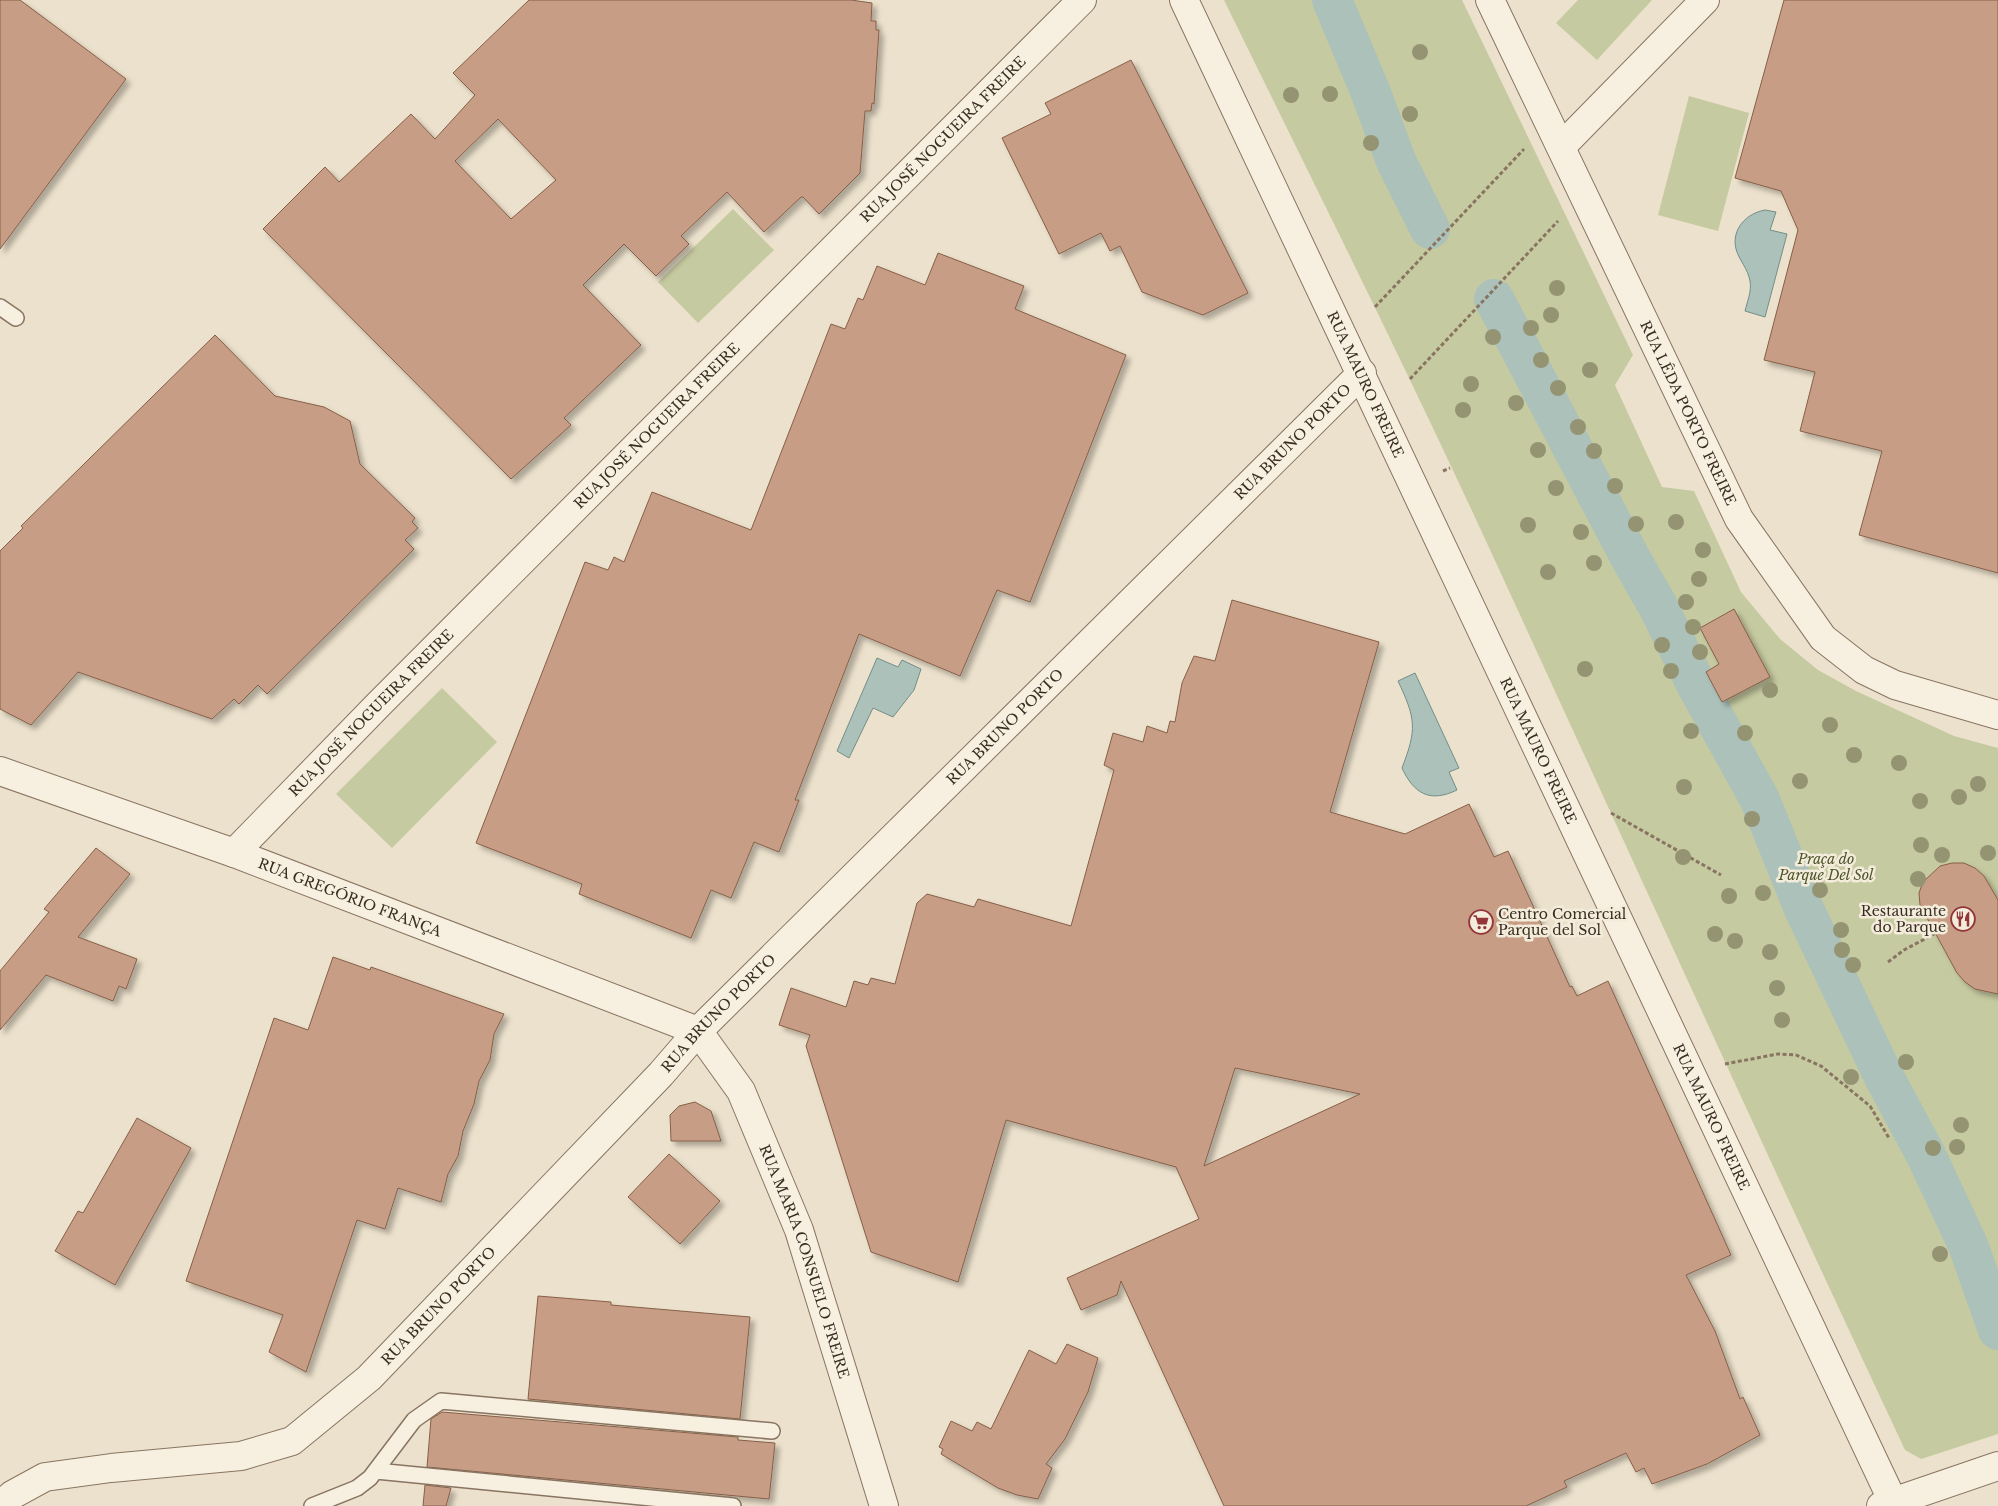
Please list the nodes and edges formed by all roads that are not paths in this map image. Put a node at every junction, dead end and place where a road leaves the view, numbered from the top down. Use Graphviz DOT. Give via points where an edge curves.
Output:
graph roads {
  1 [pos="1082,0"];
  2 [pos="1184,0"];
  3 [pos="1490,0"];
  4 [pos="1705,0"];
  5 [pos="1560,147"];
  6 [pos="0,307"];
  7 [pos="16,318"];
  8 [pos="1362,373"];
  9 [pos="1998,715"];
  10 [pos="0,771"];
  11 [pos="234,853"];
  12 [pos="698,1031"];
  13 [pos="772,1431"];
  14 [pos="1998,1466"];
  15 [pos="376,1471"];
  16 [pos="1890,1505"];
  17 [pos="0,1506"];
  18 [pos="312,1506"];
  19 [pos="733,1506"];
  20 [pos="884,1506"];
  1 -- 11 [label="street, RUA JOSÉ NOGUEIRA FREIRE"];
  2 -- 8 [label="street, RUA MAURO FREIRE"];
  3 -- 5 [label="street, RUA LÊDA PORTO FREIRE"];
  4 -- 5 [label="street"];
  5 -- 9 [label="street, RUA LÊDA PORTO FREIRE" via="1740,518 1823,638 1864,670 1895,685"];
  6 -- 7 [label="lane"];
  8 -- 12 [label="street, RUA BRUNO PORTO"];
  8 -- 16 [label="street, RUA MAURO FREIRE"];
  10 -- 11 [label="street, RUA GREGÓRIO FRANÇA"];
  11 -- 12 [label="street, RUA GREGÓRIO FRANÇA"];
  12 -- 17 [label="street, RUA BRUNO PORTO" via="370,1378 292,1441 240,1456 45,1477 12,1495"];
  12 -- 20 [label="street, RUA MARIA CONSUELO FREIRE" via="741,1091 798,1230"];
  13 -- 15 [label="lane" via="440,1401 414,1420"];
  14 -- 16 [label="street"];
  15 -- 18 [label="lane" via="357,1488"];
  15 -- 19 [label="lane"];
}
